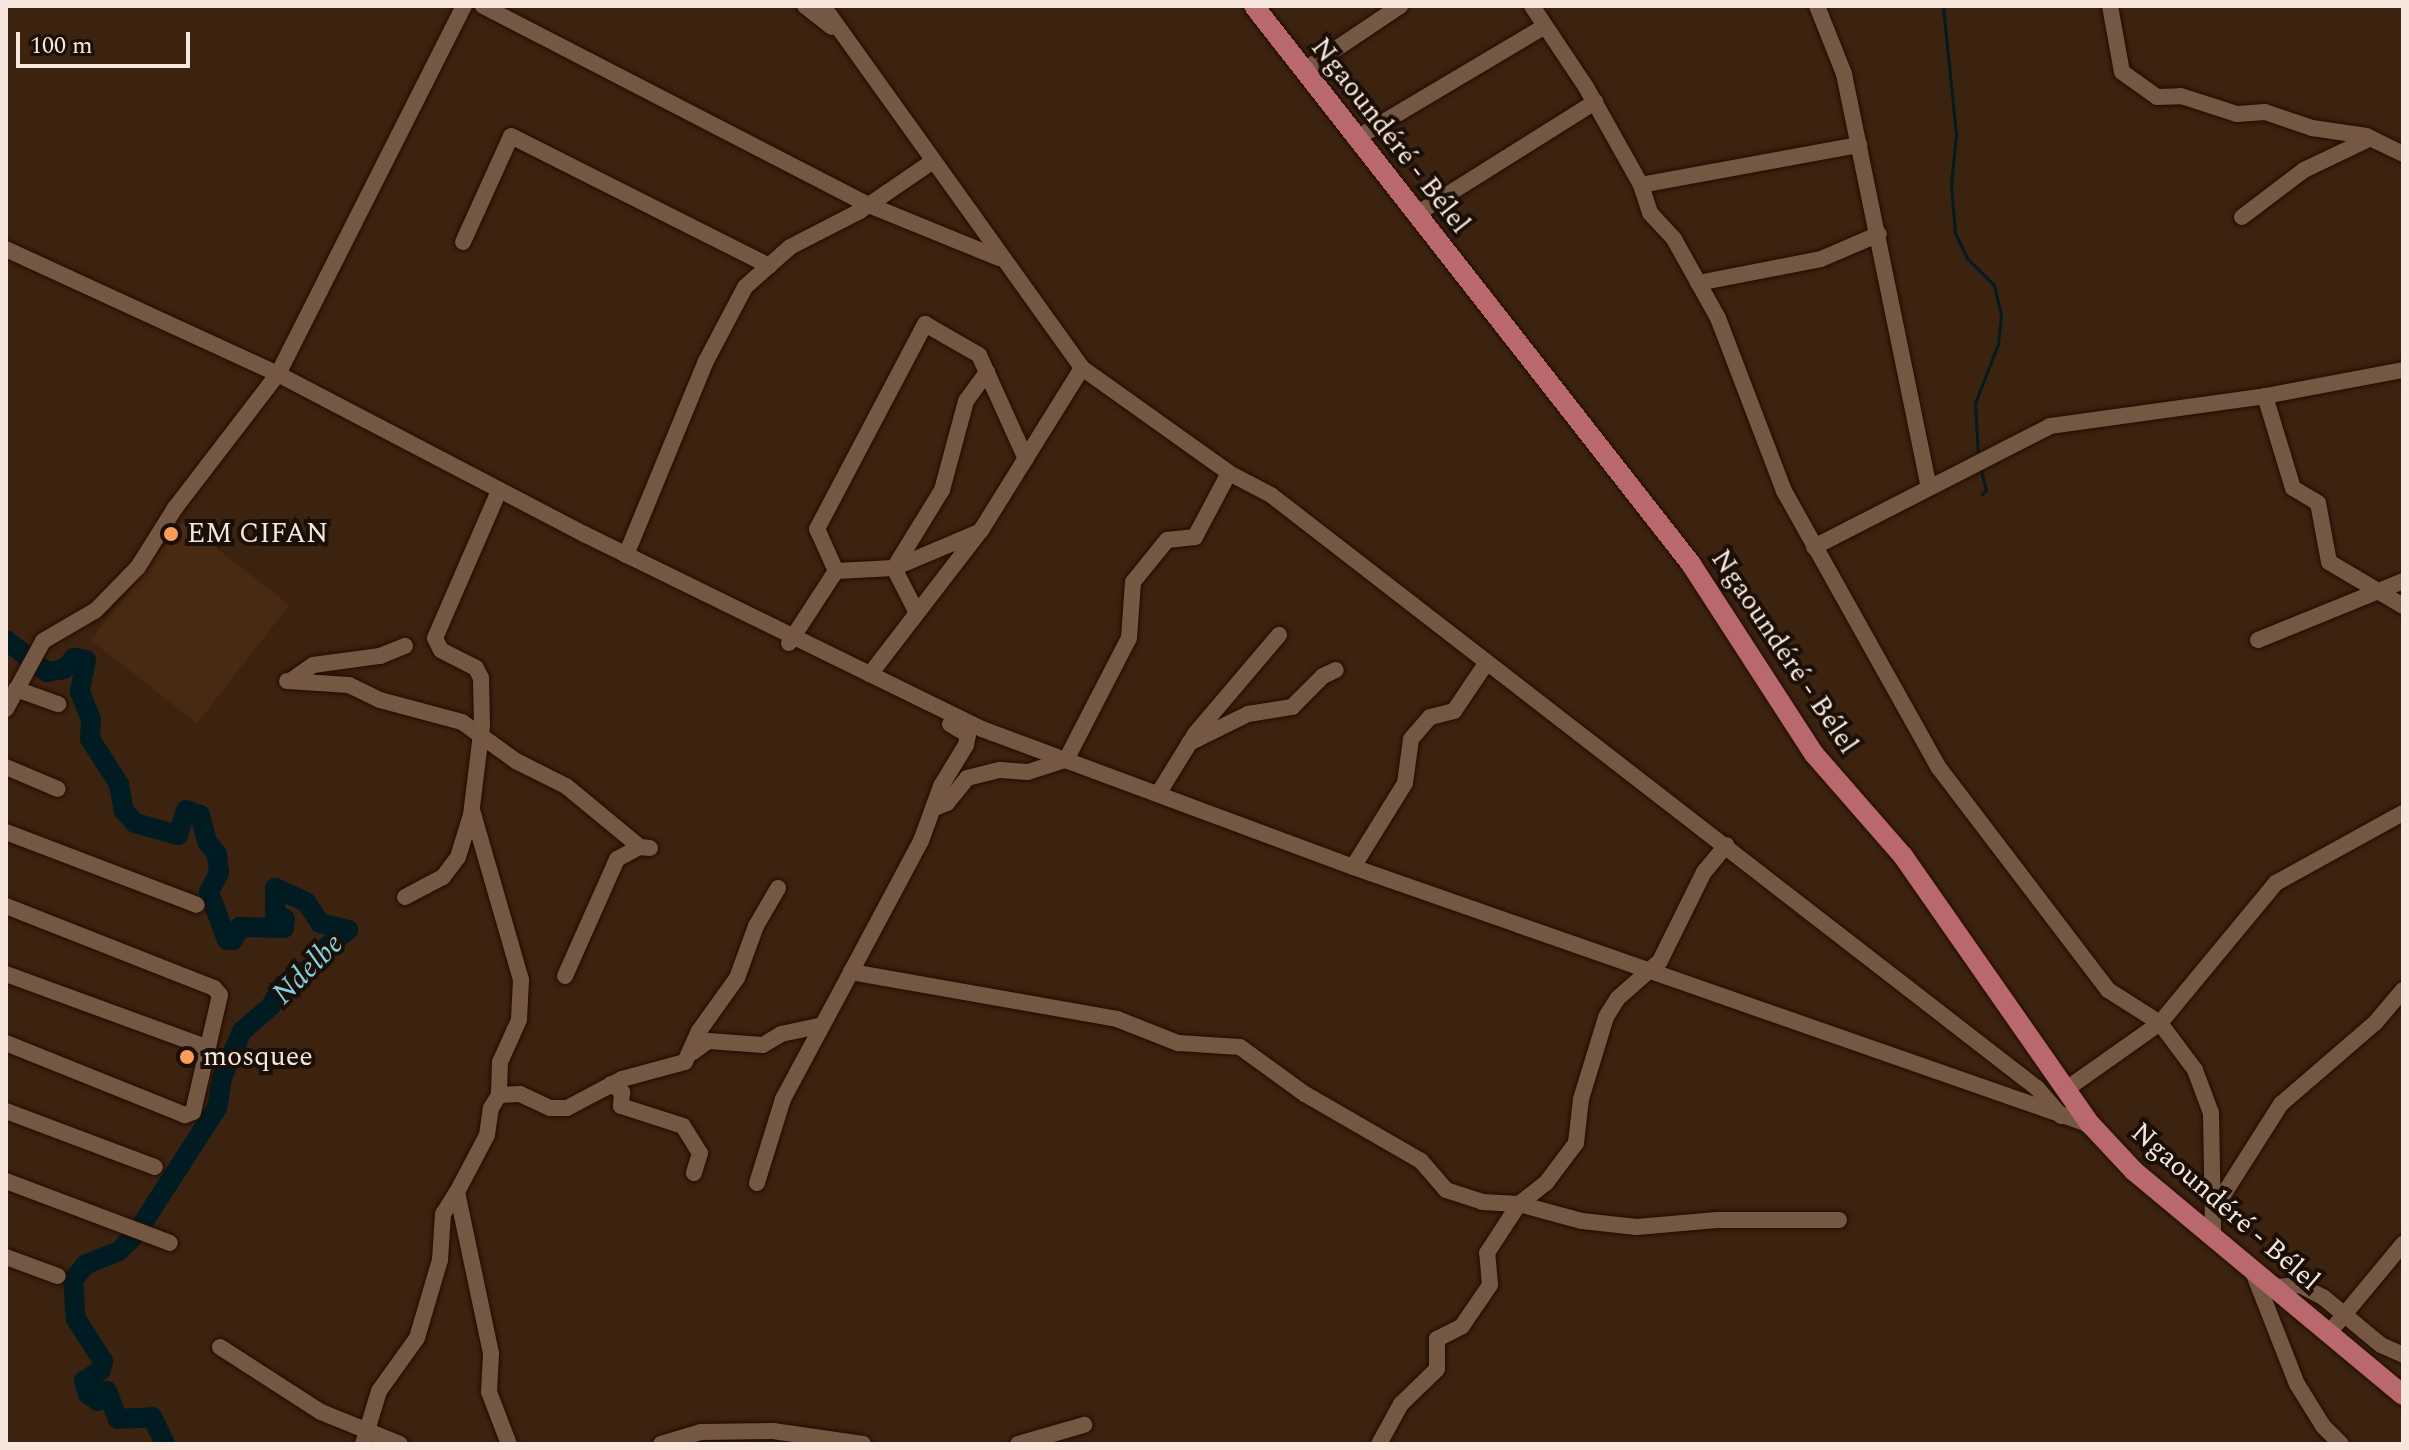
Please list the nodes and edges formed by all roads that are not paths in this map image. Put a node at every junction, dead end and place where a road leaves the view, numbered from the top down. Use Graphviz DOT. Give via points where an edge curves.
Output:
graph roads {
  1 [pos="464,6"];
  2 [pos="483,6"];
  3 [pos="805,6"];
  4 [pos="823,6"];
  5 [pos="1254,6"];
  6 [pos="1400,6"];
  7 [pos="1532,6"];
  8 [pos="1817,6"];
  9 [pos="2110,6"];
  10 [pos="1545,26"];
  11 [pos="842,35"];
  12 [pos="1303,71"];
  13 [pos="1595,102"];
  14 [pos="2371,138"];
  15 [pos="1355,139"];
  16 [pos="1859,145"];
  17 [pos="2403,154"];
  18 [pos="933,161"];
  19 [pos="1641,185"];
  20 [pos="869,205"];
  21 [pos="1415,215"];
  22 [pos="2242,217"];
  23 [pos="1879,234"];
  24 [pos="463,242"];
  25 [pos="6,249"];
  26 [pos="999,258"];
  27 [pos="769,266"];
  28 [pos="1698,283"];
  29 [pos="1082,368"];
  30 [pos="2403,370"];
  31 [pos="987,372"];
  32 [pos="278,374"];
  33 [pos="2265,396"];
  34 [pos="1026,459"];
  35 [pos="1229,473"];
  36 [pos="1928,485"];
  37 [pos="499,491"];
  38 [pos="981,530"];
  39 [pos="1814,547"];
  40 [pos="626,555"];
  41 [pos="894,568"];
  42 [pos="836,571"];
  43 [pos="2403,581"];
  44 [pos="2379,591"];
  45 [pos="2403,606"];
  46 [pos="917,613"];
  47 [pos="1279,635"];
  48 [pos="791,640"];
  49 [pos="2258,640"];
  50 [pos="405,646"];
  51 [pos="1485,665"];
  52 [pos="1336,670"];
  53 [pos="870,674"];
  54 [pos="915,696"];
  55 [pos="10,699"];
  56 [pos="58,704"];
  57 [pos="481,732"];
  58 [pos="1189,743"];
  59 [pos="1066,760"];
  60 [pos="6,767"];
  61 [pos="58,789"];
  62 [pos="1158,794"];
  63 [pos="937,807"];
  64 [pos="472,810"];
  65 [pos="2403,813"];
  66 [pos="6,832"];
  67 [pos="1727,845"];
  68 [pos="1353,867"];
  69 [pos="778,888"];
  70 [pos="405,897"];
  71 [pos="197,905"];
  72 [pos="6,906"];
  73 [pos="851,972"];
  74 [pos="1650,972"];
  75 [pos="6,974"];
  76 [pos="565,976"];
  77 [pos="2403,990"];
  78 [pos="2160,1023"];
  79 [pos="818,1026"];
  80 [pos="6,1043"];
  81 [pos="208,1048"];
  82 [pos="693,1052"];
  83 [pos="611,1084"];
  84 [pos="2065,1090"];
  85 [pos="499,1095"];
  86 [pos="6,1111"];
  87 [pos="2062,1117"];
  88 [pos="2091,1125"];
  89 [pos="155,1167"];
  90 [pos="694,1173"];
  91 [pos="6,1181"];
  92 [pos="757,1183"];
  93 [pos="457,1192"];
  94 [pos="1519,1204"];
  95 [pos="1839,1220"];
  96 [pos="2213,1222"];
  97 [pos="170,1243"];
  98 [pos="2403,1244"];
  99 [pos="6,1257"];
  100 [pos="2253,1272"];
  101 [pos="58,1276"];
  102 [pos="2276,1287"];
  103 [pos="2346,1313"];
  104 [pos="2329,1333"];
  105 [pos="220,1347"];
  106 [pos="2403,1355"];
  107 [pos="2400,1387"];
  108 [pos="1084,1425"];
  109 [pos="365,1436"];
  110 [pos="773,1438"];
  111 [pos="400,1444"];
  112 [pos="509,1444"];
  113 [pos="661,1444"];
  114 [pos="863,1444"];
  115 [pos="1018,1444"];
  116 [pos="1379,1444"];
  117 [pos="2341,1444"];
  1 -- 32 [label="street"];
  2 -- 20 [label="street"];
  3 -- 11 [label="street"];
  4 -- 11 [label="street"];
  5 -- 12 [label="main road, Ngaoundéré - Bélel"];
  6 -- 12 [label="street"];
  7 -- 10 [label="street"];
  8 -- 16 [label="street" via="1844,74"];
  9 -- 14 [label="street" via="2122,72 2157,97 2181,96 2237,114 2265,112 2312,128"];
  10 -- 13 [label="street"];
  10 -- 15 [label="street"];
  11 -- 18 [label="street"];
  12 -- 15 [label="main road, Ngaoundéré - Bélel"];
  13 -- 19 [label="street"];
  13 -- 21 [label="street"];
  14 -- 17 [label="street"];
  14 -- 22 [label="street" via="2304,170"];
  15 -- 21 [label="main road, Ngaoundéré - Bélel"];
  16 -- 19 [label="street"];
  16 -- 23 [label="street"];
  18 -- 20 [label="street"];
  18 -- 26 [label="street"];
  19 -- 28 [label="street" via="1650,213 1674,239"];
  20 -- 26 [label="street"];
  20 -- 27 [label="street" via="790,247"];
  21 -- 84 [label="main road, Ngaoundéré - Bélel" via="1691,564 1814,754 1903,856"];
  23 -- 28 [label="street" via="1821,259"];
  23 -- 36 [label="street"];
  24 -- 27 [label="street" via="511,136"];
  25 -- 32 [label="street"];
  26 -- 29 [label="street"];
  27 -- 40 [label="street" via="745,287 705,363"];
  28 -- 39 [label="street" via="1755,407 1784,491"];
  29 -- 34 [label="street"];
  29 -- 35 [label="street"];
  30 -- 33 [label="street"];
  31 -- 34 [label="street"];
  31 -- 41 [label="street" via="966,401 942,490"];
  31 -- 42 [label="street" via="979,355 925,324 817,529"];
  32 -- 37 [label="street"];
  32 -- 55 [label="street" via="175,508 138,567 96,610 36,650"];
  33 -- 36 [label="street" via="2050,426"];
  33 -- 44 [label="street" via="2293,488 2318,503 2329,562"];
  34 -- 38 [label="street"];
  35 -- 51 [label="street" via="1271,495"];
  35 -- 59 [label="street" via="1195,537 1167,540 1133,582 1129,638"];
  36 -- 39 [label="street"];
  37 -- 40 [label="street"];
  37 -- 57 [label="street" via="435,638 441,650 480,673"];
  38 -- 41 [label="street"];
  38 -- 46 [label="street"];
  39 -- 78 [label="street" via="1939,768 1993,843 2108,990"];
  40 -- 48 [label="street"];
  41 -- 42 [label="street"];
  41 -- 46 [label="street"];
  42 -- 48 [label="street"];
  43 -- 44 [label="street"];
  44 -- 45 [label="street"];
  44 -- 49 [label="street"];
  46 -- 53 [label="street"];
  47 -- 58 [label="street"];
  48 -- 53 [label="street"];
  50 -- 57 [label="street" via="380,656 313,665 290,680 349,685"];
  51 -- 67 [label="street"];
  51 -- 68 [label="street" via="1454,711 1430,717 1411,739 1405,783"];
  52 -- 58 [label="street" via="1292,707 1248,714"];
  53 -- 54 [label="street"];
  54 -- 59 [label="street" via="982,729"];
  54 -- 63 [label="street" via="939,720 968,735 941,786"];
  55 -- 56 [label="street"];
  57 -- 64 [label="street"];
  57 -- 76 [label="street" via="516,761 566,786 645,847 617,859"];
  58 -- 62 [label="street"];
  59 -- 62 [label="street"];
  59 -- 63 [label="street" via="1041,770 991,771 967,778 947,803"];
  60 -- 61 [label="street"];
  62 -- 68 [label="street"];
  63 -- 73 [label="street"];
  64 -- 70 [label="street" via="458,857 443,877"];
  64 -- 85 [label="street" via="521,980 519,1020 500,1062"];
  65 -- 78 [label="street" via="2276,883"];
  66 -- 71 [label="street"];
  67 -- 74 [label="street" via="1704,872"];
  67 -- 87 [label="street" via="2037,1088"];
  68 -- 74 [label="street"];
  69 -- 82 [label="street" via="737,978 699,1031"];
  72 -- 81 [label="street" via="219,991"];
  73 -- 79 [label="street"];
  73 -- 94 [label="street" via="1117,1019 1178,1043 1240,1047 1305,1094 1421,1161 1446,1190 1482,1202"];
  74 -- 87 [label="street"];
  74 -- 94 [label="street" via="1618,998 1606,1017 1581,1099 1576,1143 1546,1183"];
  75 -- 81 [label="street"];
  77 -- 96 [label="street" via="2375,1023 2281,1104"];
  78 -- 84 [label="street"];
  78 -- 96 [label="street" via="2195,1070 2211,1113"];
  79 -- 82 [label="street" via="781,1034 763,1045 708,1041"];
  79 -- 92 [label="street" via="783,1099"];
  80 -- 81 [label="street" via="185,1115 193,1112"];
  82 -- 83 [label="street" via="685,1062"];
  83 -- 85 [label="street" via="567,1108 550,1108 520,1094"];
  83 -- 90 [label="street" via="622,1092 621,1106 683,1126 700,1153"];
  84 -- 88 [label="main road, Ngaoundéré - Bélel"];
  85 -- 93 [label="street" via="487,1135"];
  86 -- 89 [label="street"];
  87 -- 88 [label="street"];
  88 -- 96 [label="main road, Ngaoundéré - Bélel" via="2134,1171"];
  91 -- 97 [label="street"];
  93 -- 109 [label="street" via="443,1214 440,1260 417,1338 379,1391"];
  93 -- 112 [label="street" via="491,1354 489,1392"];
  94 -- 95 [label="street" via="1582,1221 1637,1227 1717,1220"];
  94 -- 116 [label="street" via="1487,1253 1490,1285 1462,1326 1437,1339 1437,1369 1401,1404"];
  96 -- 100 [label="main road, Ngaoundéré - Bélel"];
  98 -- 103 [label="street"];
  99 -- 101 [label="street"];
  100 -- 102 [label="main road, Ngaoundéré - Bélel"];
  100 -- 117 [label="street" via="2297,1384"];
  102 -- 103 [label="street" via="2300,1285"];
  102 -- 104 [label="main road, Ngaoundéré - Bélel"];
  103 -- 104 [label="street"];
  103 -- 106 [label="street" via="2381,1345"];
  104 -- 107 [label="main road, Ngaoundéré - Bélel"];
  105 -- 109 [label="street"];
  108 -- 115 [label="street"];
  109 -- 111 [label="street"];
  110 -- 113 [label="street" via="701,1432"];
  110 -- 114 [label="street"];
}
